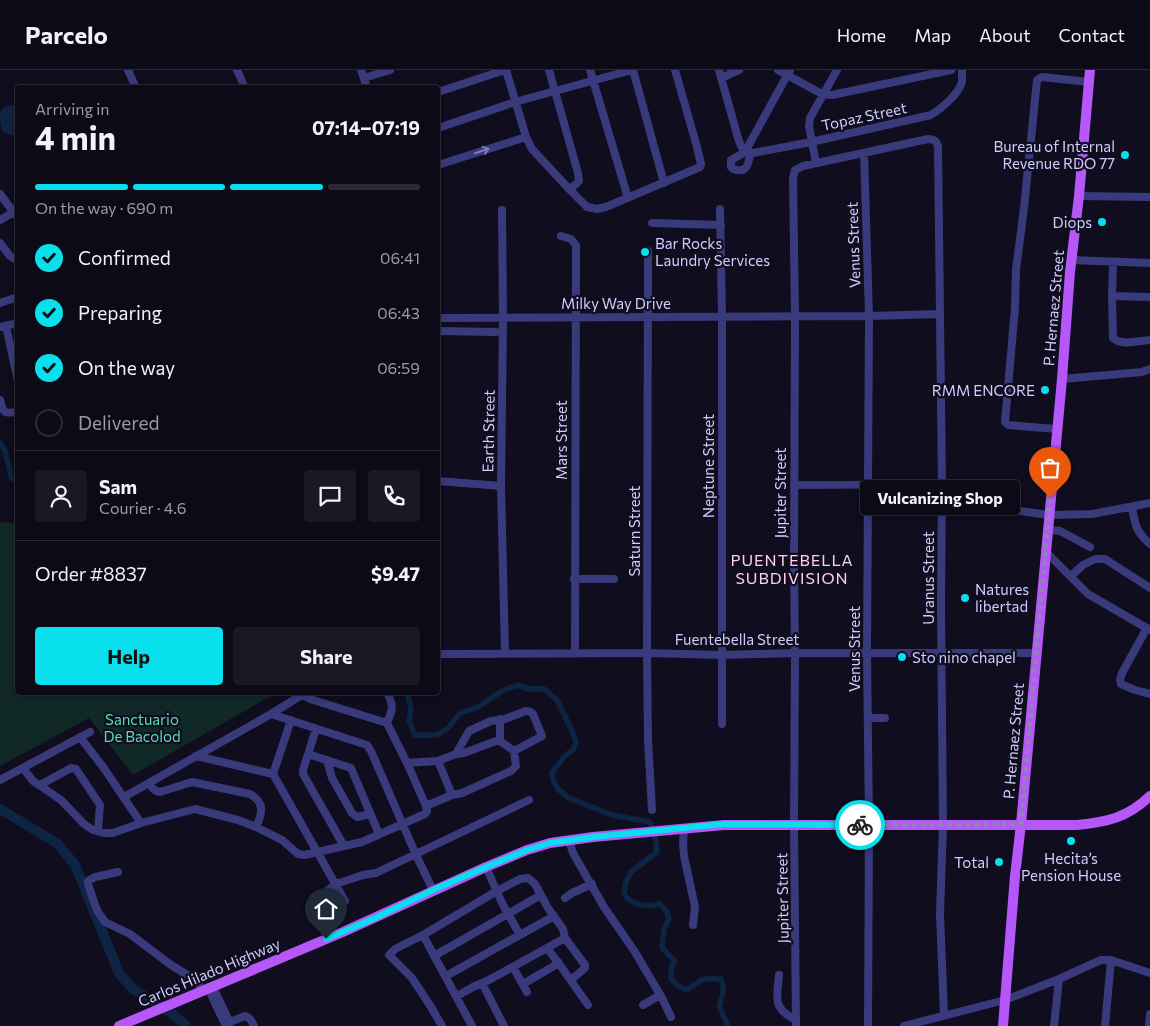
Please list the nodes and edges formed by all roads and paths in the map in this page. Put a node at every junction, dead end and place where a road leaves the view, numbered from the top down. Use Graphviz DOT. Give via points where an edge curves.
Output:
graph roads {
  1 [pos="128,70"];
  2 [pos="237,70"];
  3 [pos="390,70"];
  4 [pos="506,70"];
  5 [pos="549,70"];
  6 [pos="590,70"];
  7 [pos="633,70"];
  8 [pos="675,70"];
  9 [pos="719,70"];
  10 [pos="739,70"];
  11 [pos="778,70"];
  12 [pos="837,70"];
  13 [pos="951,70"];
  14 [pos="962,70"];
  15 [pos="1090,70"];
  16 [pos="788,72"];
  17 [pos="363,74"];
  18 [pos="721,78"];
  19 [pos="592,80"];
  20 [pos="1088,82"];
  21 [pos="135,85"];
  22 [pos="244,85"];
  23 [pos="440,91"];
  24 [pos="555,91"];
  25 [pos="822,94"];
  26 [pos="515,102"];
  27 [pos="440,127"];
  28 [pos="526,137"];
  29 [pos="811,142"];
  30 [pos="747,152"];
  31 [pos="864,152"];
  32 [pos="816,163"];
  33 [pos="440,164"];
  34 [pos="664,183"];
  35 [pos="569,189"];
  36 [pos="0,194"];
  37 [pos="1079,196"];
  38 [pos="1150,197"];
  39 [pos="628,198"];
  40 [pos="720,208"];
  41 [pos="502,210"];
  42 [pos="15,214"];
  43 [pos="15,215"];
  44 [pos="0,220"];
  45 [pos="652,223"];
  46 [pos="721,225"];
  47 [pos="561,236"];
  48 [pos="0,243"];
  49 [pos="648,251"];
  50 [pos="15,259"];
  51 [pos="1071,260"];
  52 [pos="1113,262"];
  53 [pos="1150,263"];
  54 [pos="1112,296"];
  55 [pos="1150,297"];
  56 [pos="15,298"];
  57 [pos="0,302"];
  58 [pos="940,314"];
  59 [pos="576,316"];
  60 [pos="794,316"];
  61 [pos="869,316"];
  62 [pos="503,317"];
  63 [pos="648,317"];
  64 [pos="722,317"];
  65 [pos="440,318"];
  66 [pos="3,326"];
  67 [pos="440,331"];
  68 [pos="496,332"];
  69 [pos="1150,340"];
  70 [pos="1150,369"];
  71 [pos="15,370"];
  72 [pos="1062,379"];
  73 [pos="0,400"];
  74 [pos="15,413"];
  75 [pos="1057,429"];
  76 [pos="440,481"];
  77 [pos="869,484"];
  78 [pos="942,484"];
  79 [pos="794,485"];
  80 [pos="501,486"];
  81 [pos="942,501"];
  82 [pos="1150,503"];
  83 [pos="1132,507"];
  84 [pos="1049,515"];
  85 [pos="1047,530"];
  86 [pos="1150,544"];
  87 [pos="1090,547"];
  88 [pos="1045,551"];
  89 [pos="1071,576"];
  90 [pos="574,579"];
  91 [pos="614,579"];
  92 [pos="1150,588"];
  93 [pos="1149,629"];
  94 [pos="505,653"];
  95 [pos="647,653"];
  96 [pos="795,653"];
  97 [pos="867,653"];
  98 [pos="942,653"];
  99 [pos="1036,653"];
  100 [pos="440,654"];
  101 [pos="575,654"];
  102 [pos="722,655"];
  103 [pos="1150,694"];
  104 [pos="302,695"];
  105 [pos="307,695"];
  106 [pos="388,695"];
  107 [pos="271,714"];
  108 [pos="868,718"];
  109 [pos="885,718"];
  110 [pos="500,719"];
  111 [pos="290,720"];
  112 [pos="387,723"];
  113 [pos="722,724"];
  114 [pos="316,729"];
  115 [pos="90,732"];
  116 [pos="80,737"];
  117 [pos="500,741"];
  118 [pos="514,751"];
  119 [pos="308,754"];
  120 [pos="456,754"];
  121 [pos="196,756"];
  122 [pos="327,760"];
  123 [pos="438,761"];
  124 [pos="407,763"];
  125 [pos="23,768"];
  126 [pos="273,774"];
  127 [pos="0,780"];
  128 [pos="149,783"];
  129 [pos="40,786"];
  130 [pos="452,795"];
  131 [pos="1150,796"];
  132 [pos="124,798"];
  133 [pos="529,800"];
  134 [pos="426,806"];
  135 [pos="652,810"];
  136 [pos="370,814"];
  137 [pos="141,823"];
  138 [pos="402,823"];
  139 [pos="794,824"];
  140 [pos="1021,824"];
  141 [pos="869,825"];
  142 [pos="943,825"];
  143 [pos="256,827"];
  144 [pos="684,828"];
  145 [pos="98,831"];
  146 [pos="379,834"];
  147 [pos="569,840"];
  148 [pos="344,846"];
  149 [pos="317,852"];
  150 [pos="416,855"];
  151 [pos="486,867"];
  152 [pos="118,872"];
  153 [pos="336,884"];
  154 [pos="592,884"];
  155 [pos="433,890"];
  156 [pos="497,891"];
  157 [pos="541,896"];
  158 [pos="318,897"];
  159 [pos="565,898"];
  160 [pos="344,901"];
  161 [pos="509,914"];
  162 [pos="554,916"];
  163 [pos="693,925"];
  164 [pos="520,934"];
  165 [pos="423,935"];
  166 [pos="565,938"];
  167 [pos="547,948"];
  168 [pos="434,956"];
  169 [pos="1111,960"];
  170 [pos="559,963"];
  171 [pos="513,967"];
  172 [pos="1150,973"];
  173 [pos="446,976"];
  174 [pos="779,976"];
  175 [pos="1060,979"];
  176 [pos="571,980"];
  177 [pos="482,983"];
  178 [pos="523,984"];
  179 [pos="208,989"];
  180 [pos="527,992"];
  181 [pos="660,995"];
  182 [pos="456,996"];
  183 [pos="1005,1000"];
  184 [pos="643,1005"];
  185 [pos="588,1006"];
  186 [pos="944,1015"];
  187 [pos="1150,1015"];
  188 [pos="672,1018"];
  189 [pos="796,1023"];
  190 [pos="228,1024"];
  191 [pos="122,1026"];
  192 [pos="254,1026"];
  193 [pos="442,1026"];
  194 [pos="472,1026"];
  195 [pos="504,1026"];
  196 [pos="868,1026"];
  197 [pos="904,1026"];
  198 [pos="1002,1026"];
  199 [pos="1054,1026"];
  200 [pos="1105,1026"];
  201 [pos="1149,1026"];
  1 -- 21 [label="street"];
  2 -- 22 [label="street"];
  3 -- 17 [label="street"];
  4 -- 23 [label="street"];
  4 -- 26 [label="street"];
  5 -- 24 [label="street"];
  6 -- 19 [label="street"];
  7 -- 19 [label="street"];
  7 -- 34 [label="street"];
  8 -- 34 [label="street" via="701,164 698,169"];
  9 -- 18 [label="street"];
  10 -- 18 [label="street"];
  11 -- 16 [label="street"];
  12 -- 25 [label="street"];
  13 -- 25 [label="street" via="832,95"];
  14 -- 29 [label="street, Topaz Street" via="962,82 954,94 941,109 931,114"];
  15 -- 20 [label="main road, P. Hernaez Street"];
  16 -- 25 [label="street"];
  16 -- 30 [label="street"];
  18 -- 30 [label="street" via="738,138"];
  19 -- 24 [label="street"];
  19 -- 39 [label="street"];
  20 -- 37 [label="main road, P. Hernaez Street"];
  20 -- 75 [label="street" via="1042,77 1037,80 1016,270 1004,422"];
  24 -- 26 [label="street"];
  24 -- 35 [label="street" via="579,180"];
  25 -- 29 [label="street" via="810,118"];
  26 -- 27 [label="street"];
  26 -- 28 [label="street"];
  33 -- 28 [label="street, one-way"];
  28 -- 35 [label="street" via="537,155"];
  29 -- 30 [label="street, Topaz Street"];
  29 -- 32 [label="street"];
  31 -- 32 [label="street"];
  31 -- 58 [label="street, Uranus Street" via="928,139 938,144"];
  31 -- 61 [label="street, Venus Street"];
  32 -- 60 [label="street, Jupiter Street" via="796,170 793,178"];
  34 -- 39 [label="street"];
  35 -- 39 [label="street" via="592,208 606,207"];
  36 -- 42 [label="street"];
  37 -- 38 [label="street"];
  37 -- 51 [label="main road, P. Hernaez Street"];
  40 -- 46 [label="street, Neptune Street"];
  41 -- 62 [label="street, Earth Street"];
  43 -- 44 [label="street"];
  45 -- 46 [label="street"];
  46 -- 64 [label="street, Neptune Street"];
  47 -- 59 [label="street, Mars Street" via="571,239 576,245"];
  48 -- 50 [label="street"];
  49 -- 63 [label="street, Saturn Street"];
  51 -- 52 [label="street"];
  51 -- 72 [label="main road, P. Hernaez Street"];
  52 -- 53 [label="street"];
  52 -- 54 [label="street"];
  54 -- 55 [label="street"];
  54 -- 69 [label="street" via="1114,339 1121,342"];
  56 -- 57 [label="street"];
  58 -- 61 [label="street, Milky Way Drive"];
  58 -- 78 [label="street, Uranus Street"];
  59 -- 62 [label="street, Milky Way Drive"];
  59 -- 63 [label="street, Milky Way Drive"];
  59 -- 90 [label="street, Mars Street"];
  60 -- 61 [label="street, Milky Way Drive"];
  60 -- 64 [label="street, Milky Way Drive"];
  60 -- 79 [label="street, Jupiter Street"];
  61 -- 77 [label="street, Venus Street"];
  62 -- 65 [label="street, Milky Way Drive"];
  62 -- 80 [label="street, Earth Street"];
  63 -- 64 [label="street, Milky Way Drive"];
  63 -- 95 [label="street, Saturn Street"];
  64 -- 102 [label="street, Neptune Street"];
  66 -- 71 [label="street"];
  67 -- 68 [label="street"];
  70 -- 72 [label="street"];
  72 -- 75 [label="main road, P. Hernaez Street"];
  73 -- 74 [label="street" via="5,413"];
  75 -- 84 [label="main road, P. Hernaez Street"];
  76 -- 80 [label="street"];
  77 -- 78 [label="street"];
  77 -- 79 [label="street"];
  77 -- 97 [label="street, Venus Street"];
  78 -- 81 [label="street, Uranus Street"];
  79 -- 96 [label="street, Jupiter Street"];
  80 -- 94 [label="street, Earth Street"];
  81 -- 84 [label="street"];
  81 -- 98 [label="street, Uranus Street"];
  82 -- 83 [label="street"];
  83 -- 84 [label="street" via="1092,514"];
  83 -- 86 [label="street" via="1140,535"];
  84 -- 85 [label="main road, P. Hernaez Street"];
  85 -- 87 [label="street" via="1060,531"];
  85 -- 88 [label="main road, P. Hernaez Street"];
  88 -- 89 [label="street"];
  88 -- 99 [label="main road, P. Hernaez Street"];
  89 -- 92 [label="street" via="1095,559 1105,559"];
  89 -- 93 [label="street" via="1088,594"];
  90 -- 91 [label="street"];
  90 -- 101 [label="street, Mars Street"];
  93 -- 103 [label="street" via="1120,680 1121,684"];
  94 -- 100 [label="street, Fuentebella Street"];
  94 -- 101 [label="street, Fuentebella Street"];
  95 -- 101 [label="street, Fuentebella Street"];
  95 -- 102 [label="street, Fuentebella Street"];
  95 -- 135 [label="street, Saturn Street"];
  96 -- 97 [label="street, Fuentebella Street"];
  96 -- 102 [label="street, Fuentebella Street"];
  96 -- 139 [label="street, Jupiter Street"];
  97 -- 98 [label="street, Fuentebella Street"];
  97 -- 108 [label="street, Venus Street"];
  98 -- 99 [label="street, Fuentebella Street"];
  98 -- 142 [label="street, Uranus Street"];
  99 -- 140 [label="main road, P. Hernaez Street"];
  102 -- 113 [label="street, Neptune Street"];
  104 -- 107 [label="street"];
  105 -- 112 [label="street"];
  106 -- 112 [label="street" via="392,709"];
  107 -- 111 [label="street"];
  107 -- 121 [label="street"];
  108 -- 109 [label="street"];
  108 -- 141 [label="street, Venus Street"];
  110 -- 117 [label="street"];
  110 -- 118 [label="street" via="529,711 542,734"];
  110 -- 120 [label="street" via="467,732"];
  111 -- 114 [label="street"];
  111 -- 126 [label="street"];
  112 -- 124 [label="street"];
  114 -- 119 [label="street"];
  114 -- 138 [label="street" via="367,745"];
  115 -- 116 [label="street"];
  116 -- 125 [label="street"];
  116 -- 132 [label="street"];
  117 -- 118 [label="street"];
  117 -- 120 [label="street"];
  118 -- 130 [label="street" via="515,768"];
  119 -- 122 [label="street"];
  119 -- 148 [label="street" via="303,774"];
  120 -- 123 [label="street"];
  121 -- 126 [label="street"];
  121 -- 128 [label="street"];
  122 -- 136 [label="street" via="353,770"];
  122 -- 136 [label="street" via="332,778 352,813 357,817"];
  123 -- 124 [label="street"];
  123 -- 130 [label="street"];
  124 -- 134 [label="street"];
  125 -- 127 [label="street"];
  125 -- 129 [label="street"];
  126 -- 149 [label="street"];
  128 -- 132 [label="street"];
  128 -- 143 [label="street" via="157,792 192,782 250,794 262,809"];
  129 -- 145 [label="street" via="61,800 89,828"];
  129 -- 145 [label="street" via="71,768 76,770 100,804"];
  130 -- 134 [label="street"];
  131 -- 140 [label="main road, Carlos Hilado Highway" via="1126,814 1101,822"];
  132 -- 137 [label="street"];
  133 -- 150 [label="street"];
  134 -- 138 [label="street" via="425,814"];
  136 -- 146 [label="street"];
  137 -- 143 [label="street" via="196,809"];
  137 -- 145 [label="street" via="113,833"];
  138 -- 146 [label="street"];
  138 -- 150 [label="street"];
  139 -- 141 [label="main road, Carlos Hilado Highway"];
  139 -- 144 [label="main road, Carlos Hilado Highway" via="724,824"];
  139 -- 189 [label="street, Jupiter Street"];
  140 -- 142 [label="main road, Carlos Hilado Highway"];
  140 -- 183 [label="main road, P. Hernaez Street"];
  141 -- 142 [label="main road, Carlos Hilado Highway"];
  141 -- 196 [label="street, Venus Street"];
  142 -- 186 [label="street, Uranus Street" via="940,914"];
  143 -- 149 [label="street" via="282,840 298,854"];
  144 -- 147 [label="main road, Carlos Hilado Highway"];
  144 -- 163 [label="street" via="684,856 694,907"];
  146 -- 148 [label="street"];
  147 -- 151 [label="main road, Carlos Hilado Highway" via="536,847"];
  147 -- 154 [label="street"];
  148 -- 149 [label="street"];
  149 -- 153 [label="street"];
  150 -- 153 [label="street" via="376,873"];
  150 -- 155 [label="street"];
  151 -- 155 [label="main road, Carlos Hilado Highway"];
  151 -- 156 [label="street"];
  152 -- 179 [label="street" via="88,881 98,912 105,922 130,934"];
  153 -- 158 [label="street"];
  153 -- 160 [label="street"];
  154 -- 159 [label="street"];
  154 -- 181 [label="street"];
  155 -- 179 [label="main road, Carlos Hilado Highway" via="367,922"];
  156 -- 157 [label="street" via="528,878"];
  156 -- 161 [label="street"];
  156 -- 165 [label="street"];
  157 -- 161 [label="street"];
  157 -- 162 [label="street"];
  161 -- 164 [label="street"];
  161 -- 168 [label="street"];
  162 -- 164 [label="street"];
  162 -- 166 [label="street"];
  164 -- 173 [label="street"];
  165 -- 168 [label="street"];
  165 -- 193 [label="street" via="395,949 389,956 416,983"];
  166 -- 167 [label="street"];
  166 -- 176 [label="street" via="585,967"];
  167 -- 170 [label="street"];
  167 -- 171 [label="street"];
  168 -- 173 [label="street"];
  169 -- 172 [label="street"];
  169 -- 175 [label="street" via="1097,961"];
  169 -- 200 [label="street"];
  170 -- 176 [label="street"];
  170 -- 178 [label="street"];
  171 -- 177 [label="street"];
  171 -- 178 [label="street"];
  173 -- 182 [label="street"];
  174 -- 189 [label="street" via="777,1003 780,1010"];
  175 -- 183 [label="street"];
  175 -- 199 [label="street"];
  176 -- 185 [label="street"];
  177 -- 182 [label="street"];
  177 -- 195 [label="street"];
  178 -- 180 [label="street"];
  179 -- 190 [label="street"];
  179 -- 191 [label="main road, Carlos Hilado Highway"];
  181 -- 184 [label="street"];
  181 -- 188 [label="street"];
  182 -- 194 [label="street"];
  183 -- 186 [label="street"];
  183 -- 198 [label="main road, P. Hernaez Street"];
  186 -- 197 [label="street"];
  187 -- 201 [label="street"];
  190 -- 192 [label="street" via="248,1016"];
}
